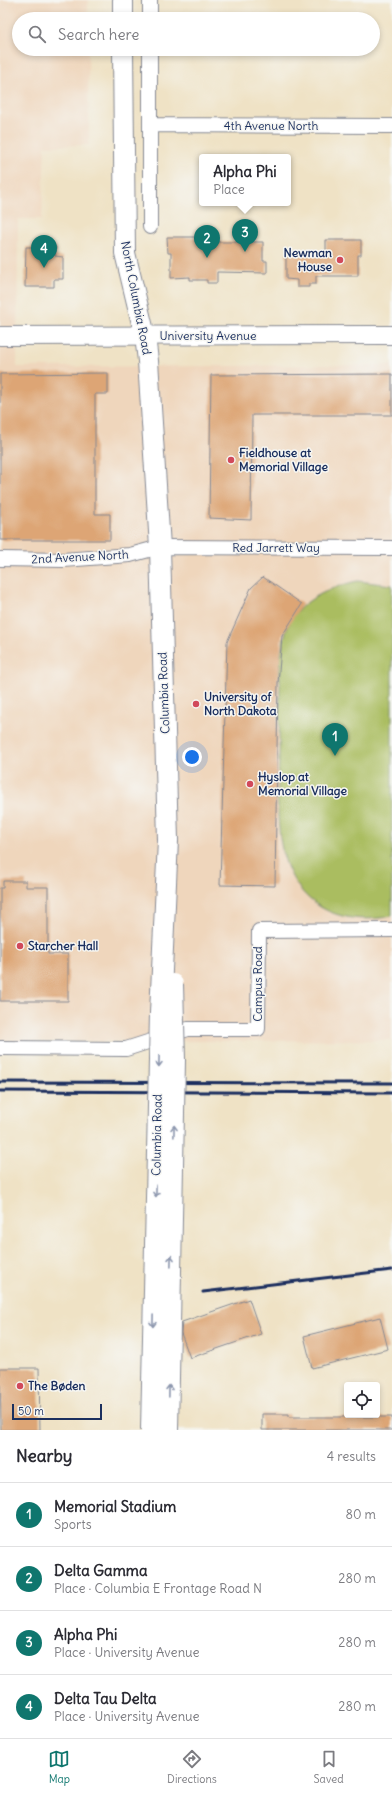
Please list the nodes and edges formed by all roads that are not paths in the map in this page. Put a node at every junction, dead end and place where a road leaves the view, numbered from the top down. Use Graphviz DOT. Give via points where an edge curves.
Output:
graph roads {
  1 [pos="123,0"];
  2 [pos="150,0"];
  3 [pos="123,12"];
  4 [pos="150,12"];
  5 [pos="123,56"];
  6 [pos="150,56"];
  7 [pos="150,125"];
  8 [pos="392,126"];
  9 [pos="150,228"];
  10 [pos="392,335"];
  11 [pos="0,336"];
  12 [pos="145,336"];
  13 [pos="160,547"];
  14 [pos="392,548"];
  15 [pos="0,559"];
  16 [pos="168,840"];
  17 [pos="392,930"];
  18 [pos="0,1048"];
  19 [pos="151,1430"];
  20 [pos="168,1430"];
  1 -- 3 [label="main road"];
  2 -- 4 [label="street"];
  5 -- 12 [label="main road, North Columbia Road" via="125,254"];
  6 -- 7 [label="street"];
  7 -- 8 [label="street, 4th Avenue North"];
  7 -- 9 [label="street"];
  10 -- 12 [label="street, University Avenue"];
  11 -- 12 [label="street, University Avenue"];
  12 -- 13 [label="main road, North Columbia Road"];
  13 -- 14 [label="street, Red Jarrett Way"];
  13 -- 15 [label="street, 2nd Avenue North" via="130,555 63,560"];
  13 -- 16 [label="main road, Columbia Road"];
  16 -- 19 [label="main road, Columbia Road, one-way, bridge" via="160,1013"];
  20 -- 16 [label="main road, Columbia Road, one-way, bridge" via="175,1060"];
  17 -- 18 [label="street, Campus Road" via="258,931 258,1029 188,1029 126,1049"];
}
